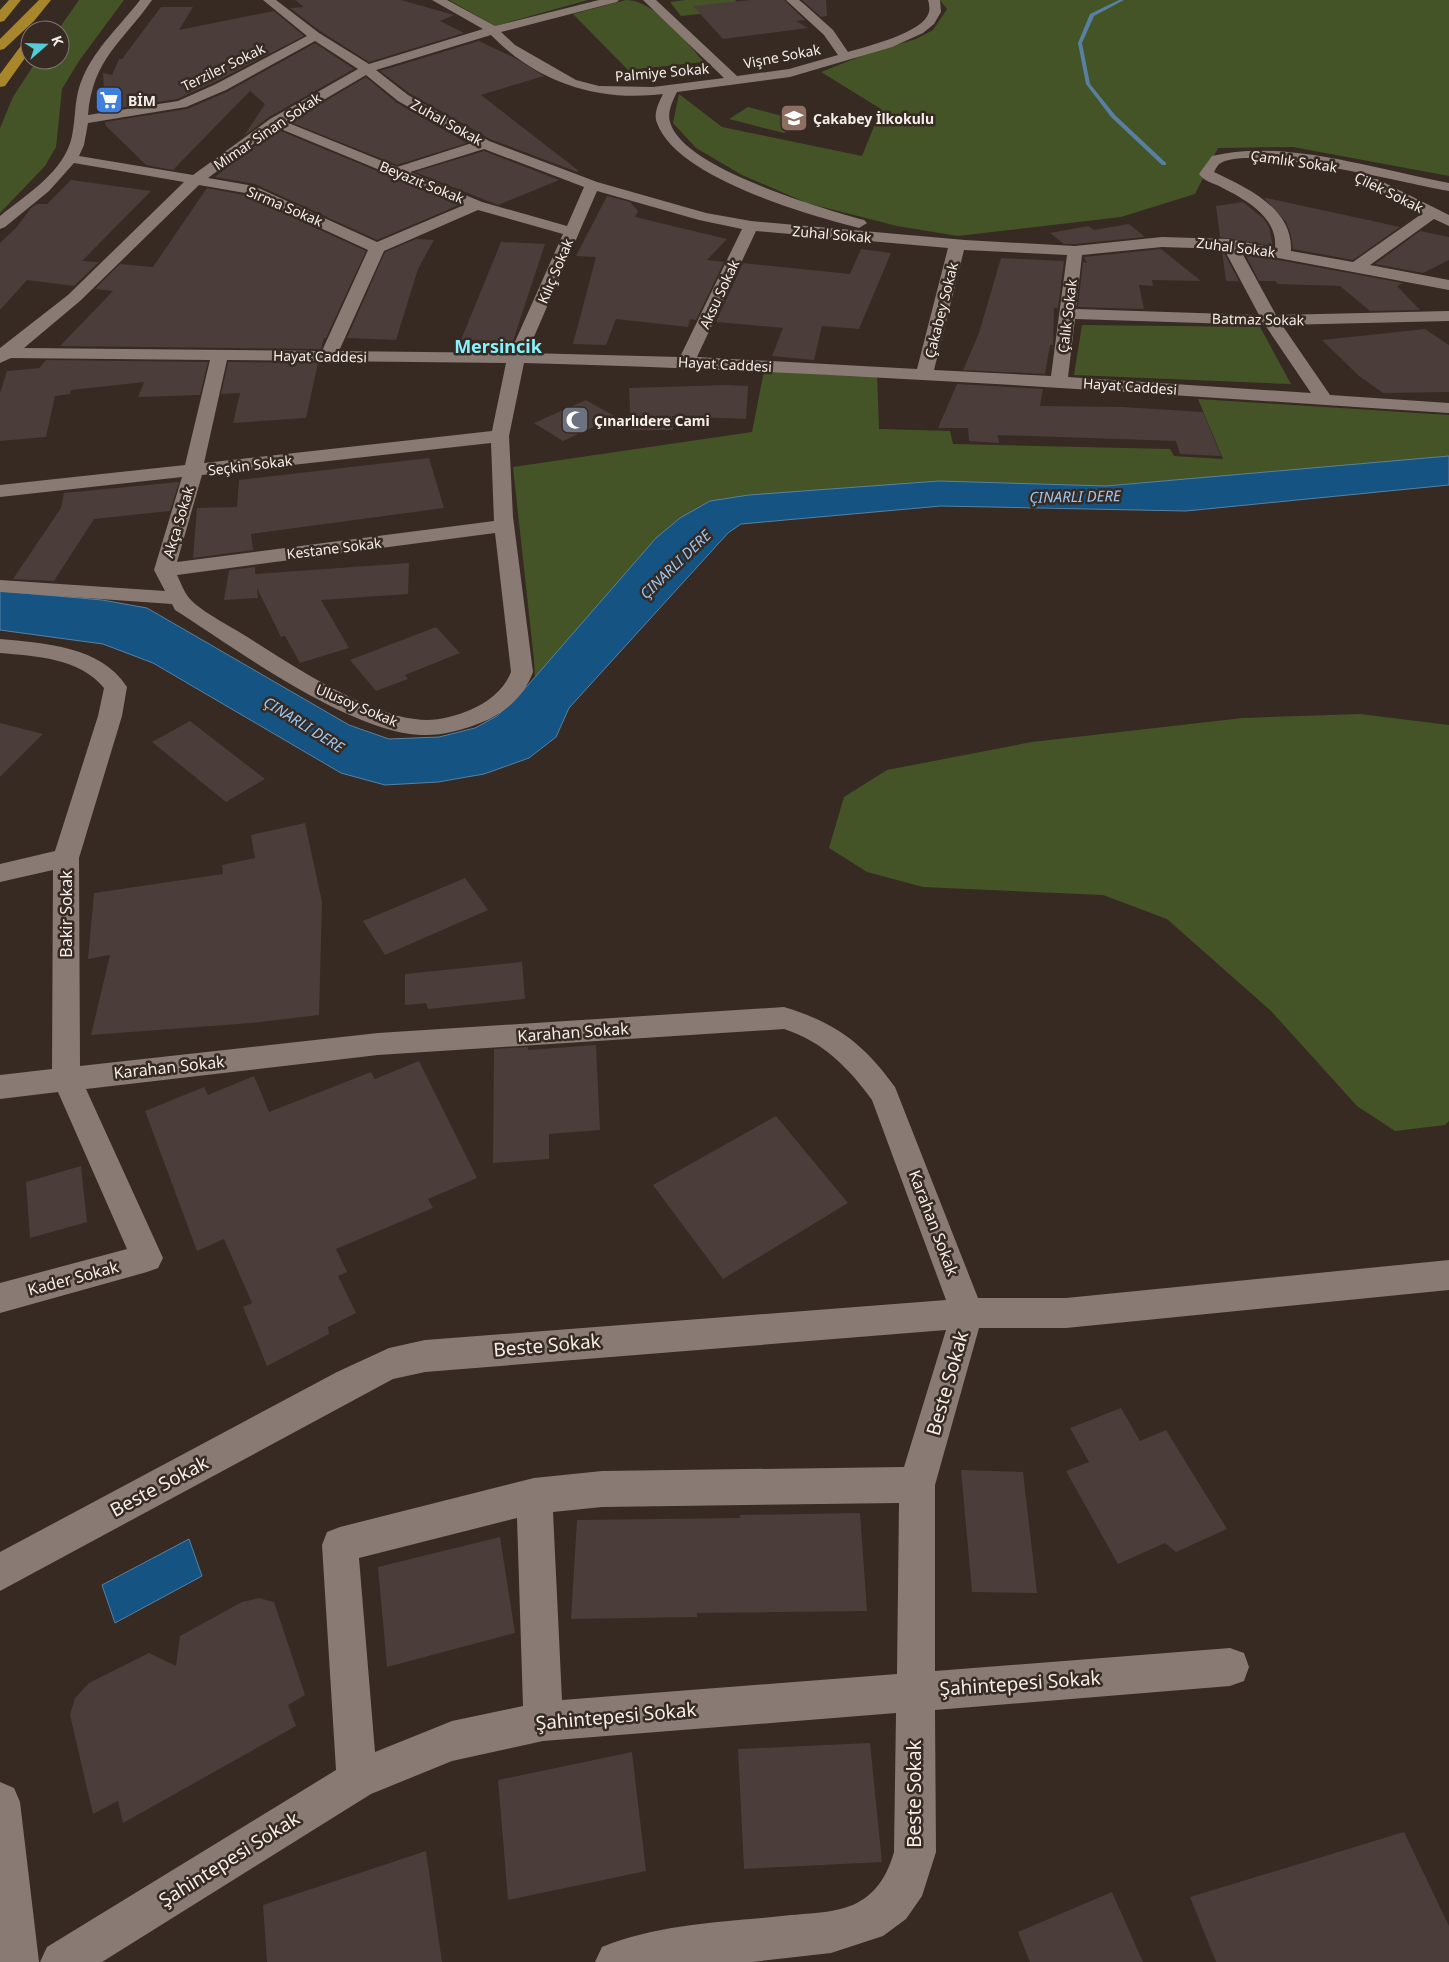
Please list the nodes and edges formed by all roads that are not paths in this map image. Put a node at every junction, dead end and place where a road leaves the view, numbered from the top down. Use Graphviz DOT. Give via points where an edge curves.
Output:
graph roads {
  1 [pos="15,0"];
  2 [pos="45,0"];
  3 [pos="146,0"];
  4 [pos="268,0"];
  5 [pos="438,0"];
  6 [pos="613,0"];
  7 [pos="649,0"];
  8 [pos="792,0"];
  9 [pos="934,0"];
  10 [pos="0,18"];
  11 [pos="493,30"];
  12 [pos="315,36"];
  13 [pos="0,46"];
  14 [pos="20,56"];
  15 [pos="845,57"];
  16 [pos="367,69"];
  17 [pos="734,80"];
  18 [pos="0,84"];
  19 [pos="671,89"];
  20 [pos="80,120"];
  21 [pos="275,122"];
  22 [pos="484,144"];
  23 [pos="66,164"];
  24 [pos="1329,164"];
  25 [pos="396,172"];
  26 [pos="195,180"];
  27 [pos="592,185"];
  28 [pos="1449,187"];
  29 [pos="477,205"];
  30 [pos="1433,214"];
  31 [pos="1449,221"];
  32 [pos="0,224"];
  33 [pos="751,226"];
  34 [pos="572,232"];
  35 [pos="939,244"];
  36 [pos="1229,244"];
  37 [pos="957,245"];
  38 [pos="377,248"];
  39 [pos="1075,251"];
  40 [pos="1283,253"];
  41 [pos="1357,267"];
  42 [pos="1449,285"];
  43 [pos="1067,314"];
  44 [pos="1270,320"];
  45 [pos="1445,320"];
  46 [pos="2,355"];
  47 [pos="220,355"];
  48 [pos="328,356"];
  49 [pos="516,358"];
  50 [pos="686,362"];
  51 [pos="924,375"];
  52 [pos="1060,382"];
  53 [pos="1322,398"];
  54 [pos="1449,408"];
  55 [pos="500,436"];
  56 [pos="193,471"];
  57 [pos="0,491"];
  58 [pos="504,526"];
  59 [pos="164,570"];
  60 [pos="0,586"];
  61 [pos="178,598"];
  62 [pos="0,646"];
  63 [pos="66,858"];
  64 [pos="0,873"];
  65 [pos="66,1078"];
  66 [pos="0,1087"];
  67 [pos="147,1258"];
  68 [pos="1449,1275"];
  69 [pos="0,1298"];
  70 [pos="967,1313"];
  71 [pos="917,1485"];
  72 [pos="534,1496"];
  73 [pos="0,1572"];
  74 [pos="1230,1667"];
  75 [pos="914,1692"];
  76 [pos="543,1721"];
  77 [pos="357,1780"];
  78 [pos="0,1802"];
  79 [pos="17,1962"];
  80 [pos="62,1962"];
  81 [pos="617,1962"];
  1 -- 10 [label="highway"];
  2 -- 13 [label="highway"];
  3 -- 20 [label="street" via="92,69 86,83"];
  4 -- 12 [label="street, Zuhal Sokak"];
  5 -- 11 [label="street, Palmiye Sokak"];
  6 -- 11 [label="street, Mimar Sinan Sokak"];
  7 -- 17 [label="street"];
  8 -- 15 [label="street, Vişne Sokak" via="838,43"];
  9 -- 15 [label="street" via="938,8 936,15 922,29 908,37"];
  11 -- 16 [label="street, Mimar Sinan Sokak"];
  11 -- 19 [label="street, Palmiye Sokak" via="511,48 583,88 618,92"];
  12 -- 16 [label="street, Zuhal Sokak"];
  12 -- 20 [label="street, Terziler Sokak" via="221,87 181,104"];
  14 -- 18 [label="highway"];
  15 -- 17 [label="street, Vişne Sokak" via="804,70"];
  16 -- 21 [label="street, Mimar Sinan Sokak"];
  16 -- 22 [label="street, Zuhal Sokak" via="403,98"];
  17 -- 19 [label="street, Palmiye Sokak"];
  19 -- 35 [label="street" via="663,114 668,132 692,154 716,169 742,184 797,205"];
  20 -- 23 [label="street" via="77,146"];
  21 -- 25 [label="street, Beyazıt Sokak"];
  21 -- 26 [label="street, Mimar Sinan Sokak"];
  22 -- 25 [label="street"];
  22 -- 27 [label="street, Zuhal Sokak"];
  23 -- 26 [label="street, Sırma Sokak"];
  23 -- 32 [label="street"];
  24 -- 28 [label="street, Çamlık Sokak"];
  24 -- 30 [label="street, Çilek Sokak" via="1398,194"];
  24 -- 40 [label="street, Çamlık Sokak" via="1248,154 1218,158 1211,164 1206,174 1265,209 1276,220 1284,231"];
  25 -- 29 [label="street, Beyazıt Sokak"];
  26 -- 38 [label="street, Sırma Sokak" via="265,194"];
  26 -- 46 [label="street, Mimar Sinan Sokak" via="74,298"];
  27 -- 33 [label="street, Zuhal Sokak" via="681,212"];
  27 -- 34 [label="street, Kılıç Sokak"];
  29 -- 34 [label="street, Beyazıt Sokak"];
  29 -- 38 [label="street"];
  30 -- 31 [label="street, Çilek Sokak"];
  30 -- 41 [label="street"];
  33 -- 35 [label="street, Zuhal Sokak"];
  33 -- 50 [label="street, Aksu Sokak"];
  34 -- 49 [label="street, Kılıç Sokak"];
  35 -- 37 [label="street, Zuhal Sokak"];
  36 -- 39 [label="street, Zuhal Sokak" via="1162,242"];
  36 -- 40 [label="street, Zuhal Sokak"];
  36 -- 44 [label="street"];
  37 -- 39 [label="street, Zuhal Sokak"];
  37 -- 51 [label="street, Çakabey Sokak"];
  38 -- 48 [label="street"];
  39 -- 43 [label="street, Çalık Sokak"];
  40 -- 41 [label="street, Zuhal Sokak"];
  41 -- 42 [label="street, Zuhal Sokak"];
  43 -- 44 [label="street, Batmaz Sokak"];
  43 -- 52 [label="street, Çalık Sokak"];
  44 -- 45 [label="street, Batmaz Sokak"];
  44 -- 53 [label="street"];
  46 -- 47 [label="street, Hayat Caddesi"];
  47 -- 48 [label="street, Hayat Caddesi"];
  47 -- 56 [label="street, Akça Sokak"];
  48 -- 49 [label="street, Hayat Caddesi"];
  49 -- 50 [label="street, Hayat Caddesi"];
  49 -- 55 [label="street, Ulusoy Sokak"];
  50 -- 51 [label="street, Hayat Caddesi"];
  51 -- 52 [label="street, Hayat Caddesi"];
  52 -- 53 [label="street, Hayat Caddesi"];
  53 -- 54 [label="street, Hayat Caddesi"];
  55 -- 56 [label="street, Seçkin Sokak"];
  55 -- 58 [label="street, Ulusoy Sokak"];
  56 -- 57 [label="street, Seçkin Sokak"];
  56 -- 59 [label="street, Akça Sokak"];
  58 -- 59 [label="street, Kestane Sokak"];
  58 -- 61 [label="street, Ulusoy Sokak" via="522,672 520,681 489,710 433,728 400,724 325,694 183,605"];
  59 -- 61 [label="street, Akça Sokak"];
  60 -- 61 [label="street"];
  62 -- 63 [label="street, Bakir Sokak" via="43,651 94,666 109,676 116,687"];
  63 -- 64 [label="street"];
  63 -- 65 [label="street, Bakir Sokak"];
  65 -- 66 [label="street, Karahan Sokak"];
  65 -- 67 [label="street, Bakir Sokak"];
  65 -- 70 [label="street, Karahan Sokak" via="378,1044 784,1018 808,1024 829,1035 850,1053 885,1095"];
  67 -- 69 [label="street, Kader Sokak"];
  68 -- 70 [label="street" via="1066,1313"];
  70 -- 71 [label="street, Beste Sokak"];
  70 -- 73 [label="street, Beste Sokak" via="425,1356 389,1364"];
  71 -- 72 [label="street" via="602,1489"];
  71 -- 75 [label="street, Beste Sokak"];
  72 -- 76 [label="street"];
  72 -- 77 [label="street" via="340,1545"];
  74 -- 75 [label="street, Şahintepesi Sokak"];
  75 -- 76 [label="street, Şahintepesi Sokak"];
  75 -- 81 [label="street, Beste Sokak" via="915,1852 907,1881 891,1904 868,1921 831,1932 682,1948"];
  76 -- 77 [label="street, Şahintepesi Sokak" via="452,1741"];
  77 -- 80 [label="street, Şahintepesi Sokak"];
  78 -- 79 [label="street"];
}
